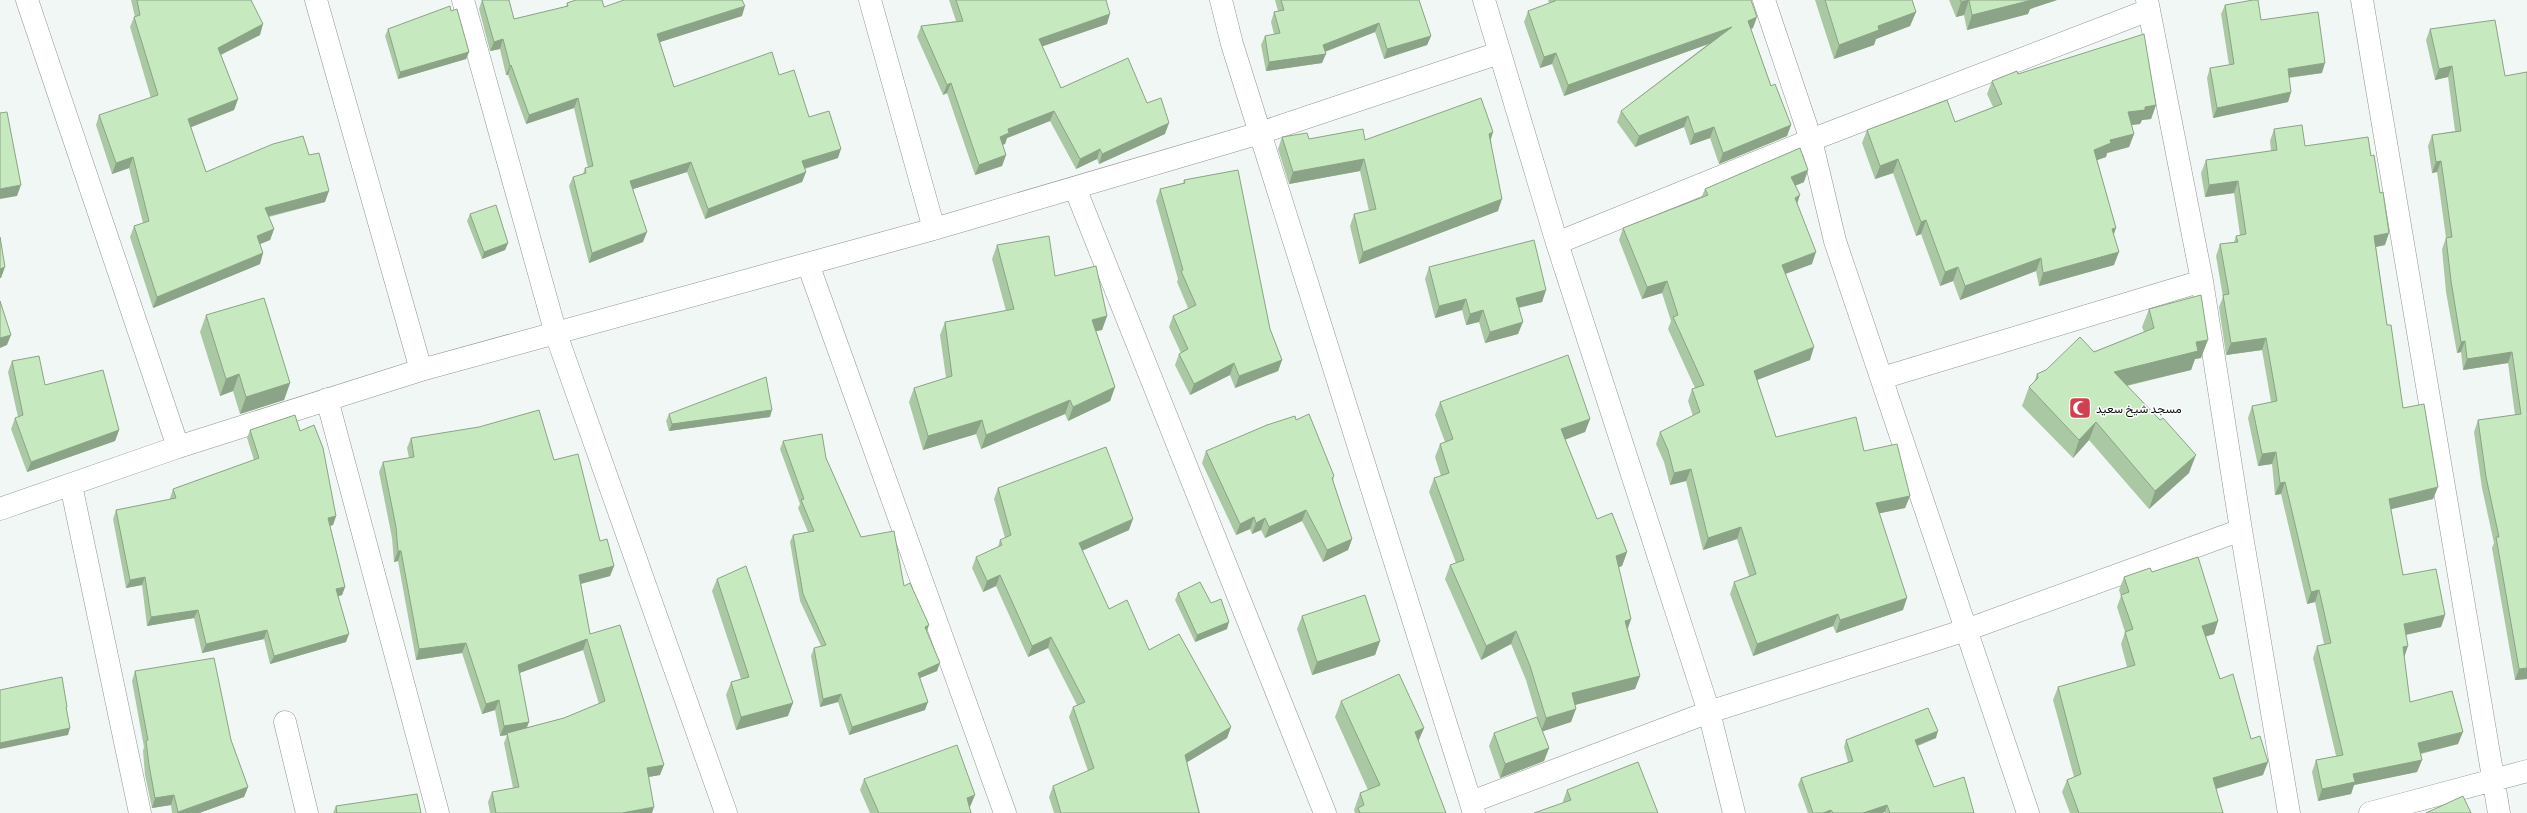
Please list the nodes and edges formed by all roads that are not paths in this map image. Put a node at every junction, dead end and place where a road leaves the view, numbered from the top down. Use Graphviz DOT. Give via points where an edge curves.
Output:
graph roads {
  1 [pos="27,0"];
  2 [pos="316,0"];
  3 [pos="464,0"];
  4 [pos="870,0"];
  5 [pos="1221,0"];
  6 [pos="1484,0"];
  7 [pos="1764,0"];
  8 [pos="2362,0"];
  9 [pos="2148,5"];
  10 [pos="1499,53"];
  11 [pos="1260,133"];
  12 [pos="1811,140"];
  13 [pos="1075,188"];
  14 [pos="934,229"];
  15 [pos="1557,243"];
  16 [pos="808,264"];
  17 [pos="2202,281"];
  18 [pos="556,334"];
  19 [pos="421,370"];
  20 [pos="1882,378"];
  21 [pos="327,399"];
  22 [pos="178,447"];
  23 [pos="71,484"];
  24 [pos="0,509"];
  25 [pos="2240,530"];
  26 [pos="1966,630"];
  27 [pos="1709,712"];
  28 [pos="285,722"];
  29 [pos="2527,771"];
  30 [pos="2494,780"];
  31 [pos="1473,807"];
  32 [pos="140,813"];
  33 [pos="307,813"];
  34 [pos="438,813"];
  35 [pos="726,813"];
  36 [pos="1005,813"];
  37 [pos="1325,813"];
  38 [pos="1734,813"];
  39 [pos="2028,813"];
  40 [pos="2289,813"];
  41 [pos="2370,813"];
  42 [pos="2499,813"];
  1 -- 22 [label="street"];
  2 -- 19 [label="street"];
  3 -- 18 [label="street"];
  4 -- 14 [label="street"];
  5 -- 11 [label="street"];
  6 -- 10 [label="street"];
  7 -- 12 [label="street"];
  8 -- 30 [label="street"];
  9 -- 12 [label="street"];
  9 -- 17 [label="street"];
  10 -- 11 [label="street"];
  10 -- 15 [label="street"];
  11 -- 13 [label="street"];
  11 -- 31 [label="street"];
  12 -- 15 [label="street"];
  12 -- 20 [label="street" via="1835,241"];
  13 -- 14 [label="street"];
  13 -- 37 [label="street"];
  14 -- 16 [label="street"];
  15 -- 27 [label="street"];
  16 -- 18 [label="street"];
  16 -- 36 [label="street"];
  17 -- 20 [label="street"];
  17 -- 25 [label="street"];
  18 -- 19 [label="street"];
  18 -- 35 [label="street"];
  19 -- 21 [label="street"];
  20 -- 26 [label="street"];
  21 -- 22 [label="street"];
  21 -- 34 [label="street"];
  22 -- 23 [label="street"];
  23 -- 24 [label="street"];
  23 -- 32 [label="street"];
  25 -- 26 [label="street"];
  25 -- 40 [label="street"];
  26 -- 27 [label="street"];
  26 -- 39 [label="street"];
  27 -- 31 [label="street"];
  27 -- 38 [label="street"];
  28 -- 33 [label="street"];
  29 -- 30 [label="street"];
  30 -- 41 [label="street"];
  30 -- 42 [label="street"];
}
